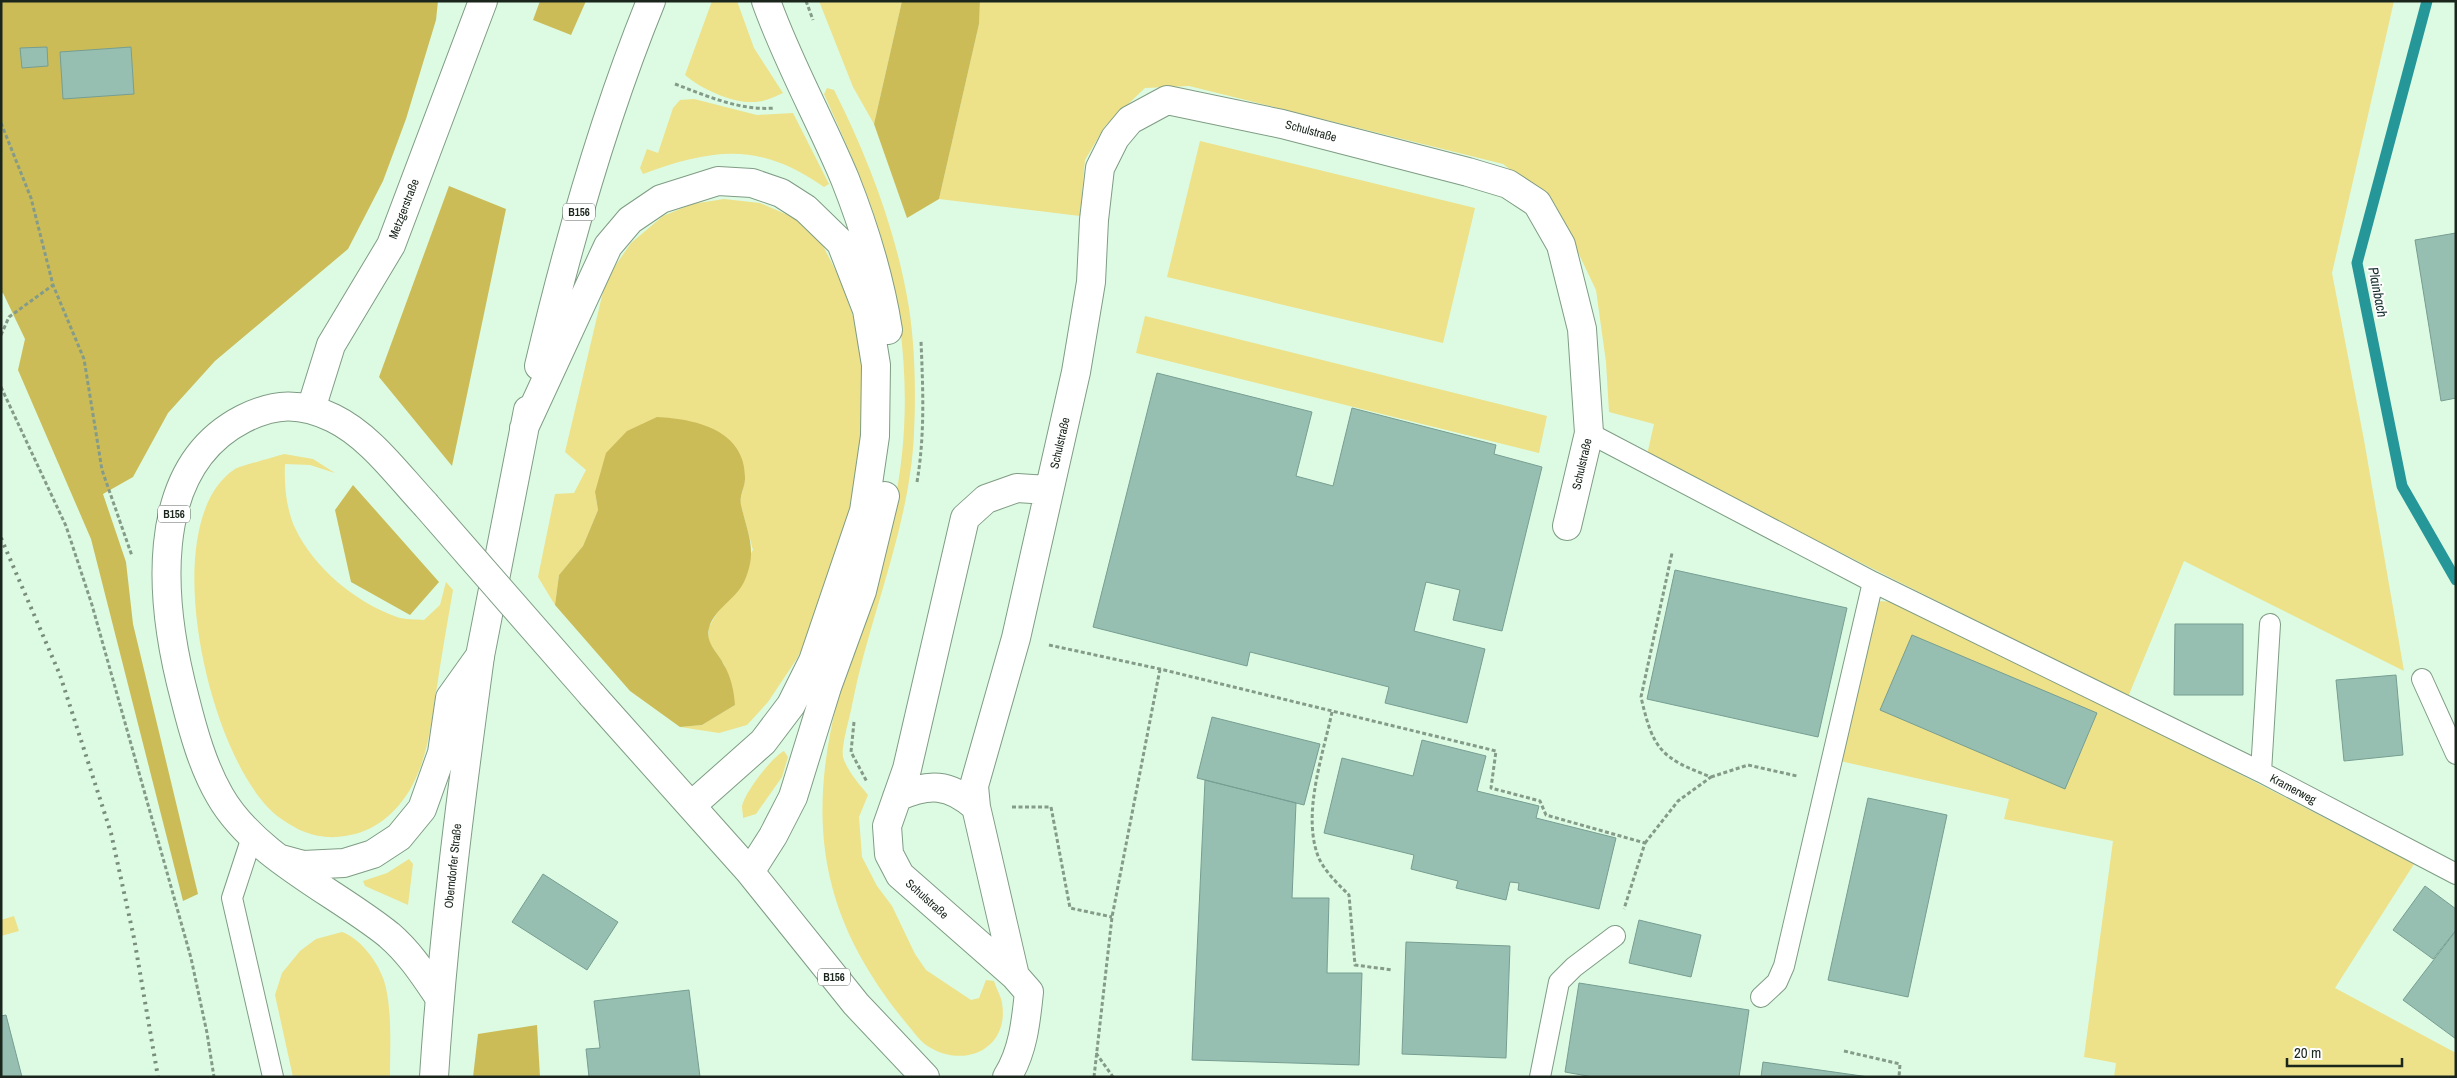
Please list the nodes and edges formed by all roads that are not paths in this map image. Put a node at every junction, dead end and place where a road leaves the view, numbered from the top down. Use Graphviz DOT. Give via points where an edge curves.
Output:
graph roads {
  1 [pos="483,1"];
  2 [pos="651,1"];
  3 [pos="766,1"];
  4 [pos="311,408"];
  5 [pos="524,428"];
  6 [pos="1589,433"];
  7 [pos="1048,490"];
  8 [pos="1567,526"];
  9 [pos="1873,582"];
  10 [pos="2270,624"];
  11 [pos="480,656"];
  12 [pos="2422,679"];
  13 [pos="2456,754"];
  14 [pos="2261,772"];
  15 [pos="897,797"];
  16 [pos="692,805"];
  17 [pos="976,807"];
  18 [pos="252,837"];
  19 [pos="281,859"];
  20 [pos="750,872"];
  21 [pos="2456,874"];
  22 [pos="1615,936"];
  23 [pos="1014,976"];
  24 [pos="440,997"];
  25 [pos="1761,997"];
  26 [pos="274,1077"];
  27 [pos="434,1077"];
  28 [pos="925,1077"];
  29 [pos="1007,1077"];
  30 [pos="1540,1077"];
  1 -- 4 [label="main road, Metzgerstraße" via="391,245 331,345"];
  2 -- 5 [label="main road, B156" via="631,50 575,224"];
  3 -- 20 [label="main road" via="804,94 845,180 885,306 894,365 893,444 882,511 862,591 827,687 808,754 793,797"];
  4 -- 16 [label="main road, B156, bridge" via="334,418 369,443"];
  4 -- 18 [label="main road, B156" via="284,405 260,410 227,427 205,446 189,471 176,504 166,551 177,670 194,735 220,797"];
  5 -- 11 [label="main road, B156"];
  5 -- 16 [label="main road" via="608,246 630,220 660,199 718,181 752,183 781,193 806,209 841,244 867,310 876,365 875,436 864,511 813,661 791,705 764,742"];
  6 -- 7 [label="main road, Schulstraße" via="1582,330 1561,245 1537,203 1508,184 1468,172 1282,124 1167,100 1130,120 1115,138 1100,168 1091,282 1076,372"];
  6 -- 8 [label="main road, Schulstraße"];
  6 -- 9 [label="lane"];
  7 -- 15 [label="main road, Schulstraße" via="1017,488 986,498 965,518"];
  7 -- 17 [label="main road, Schulstraße" via="1016,638 974,786"];
  9 -- 14 [label="lane"];
  9 -- 25 [label="lane" via="1784,966 1777,982"];
  10 -- 14 [label="lane, Kramerweg"];
  11 -- 19 [label="main road, B156" via="450,698 442,754 432,786 422,809 399,837 373,854 344,863 303,865"];
  11 -- 24 [label="main road, Oberndorfer Straße" via="456,832"];
  12 -- 13 [label="lane"];
  14 -- 21 [label="lane, Kramerweg"];
  15 -- 17 [label="main road" via="918,788 937,786 961,794"];
  15 -- 23 [label="main road, Schulstraße" via="887,826 889,854 900,875"];
  16 -- 20 [label="main road, B156"];
  17 -- 23 [label="main road, Schulstraße"];
  18 -- 19 [label="main road, B156"];
  18 -- 26 [label="lane" via="232,898"];
  19 -- 24 [label="main road" via="389,935 411,956"];
  20 -- 28 [label="main road, B156" via="856,1004"];
  22 -- 30 [label="lane" via="1559,982"];
  23 -- 29 [label="main road, Schulstraße" via="1029,992 1026,1023 1015,1065"];
  24 -- 27 [label="main road, Oberndorfer Straße"];
}
